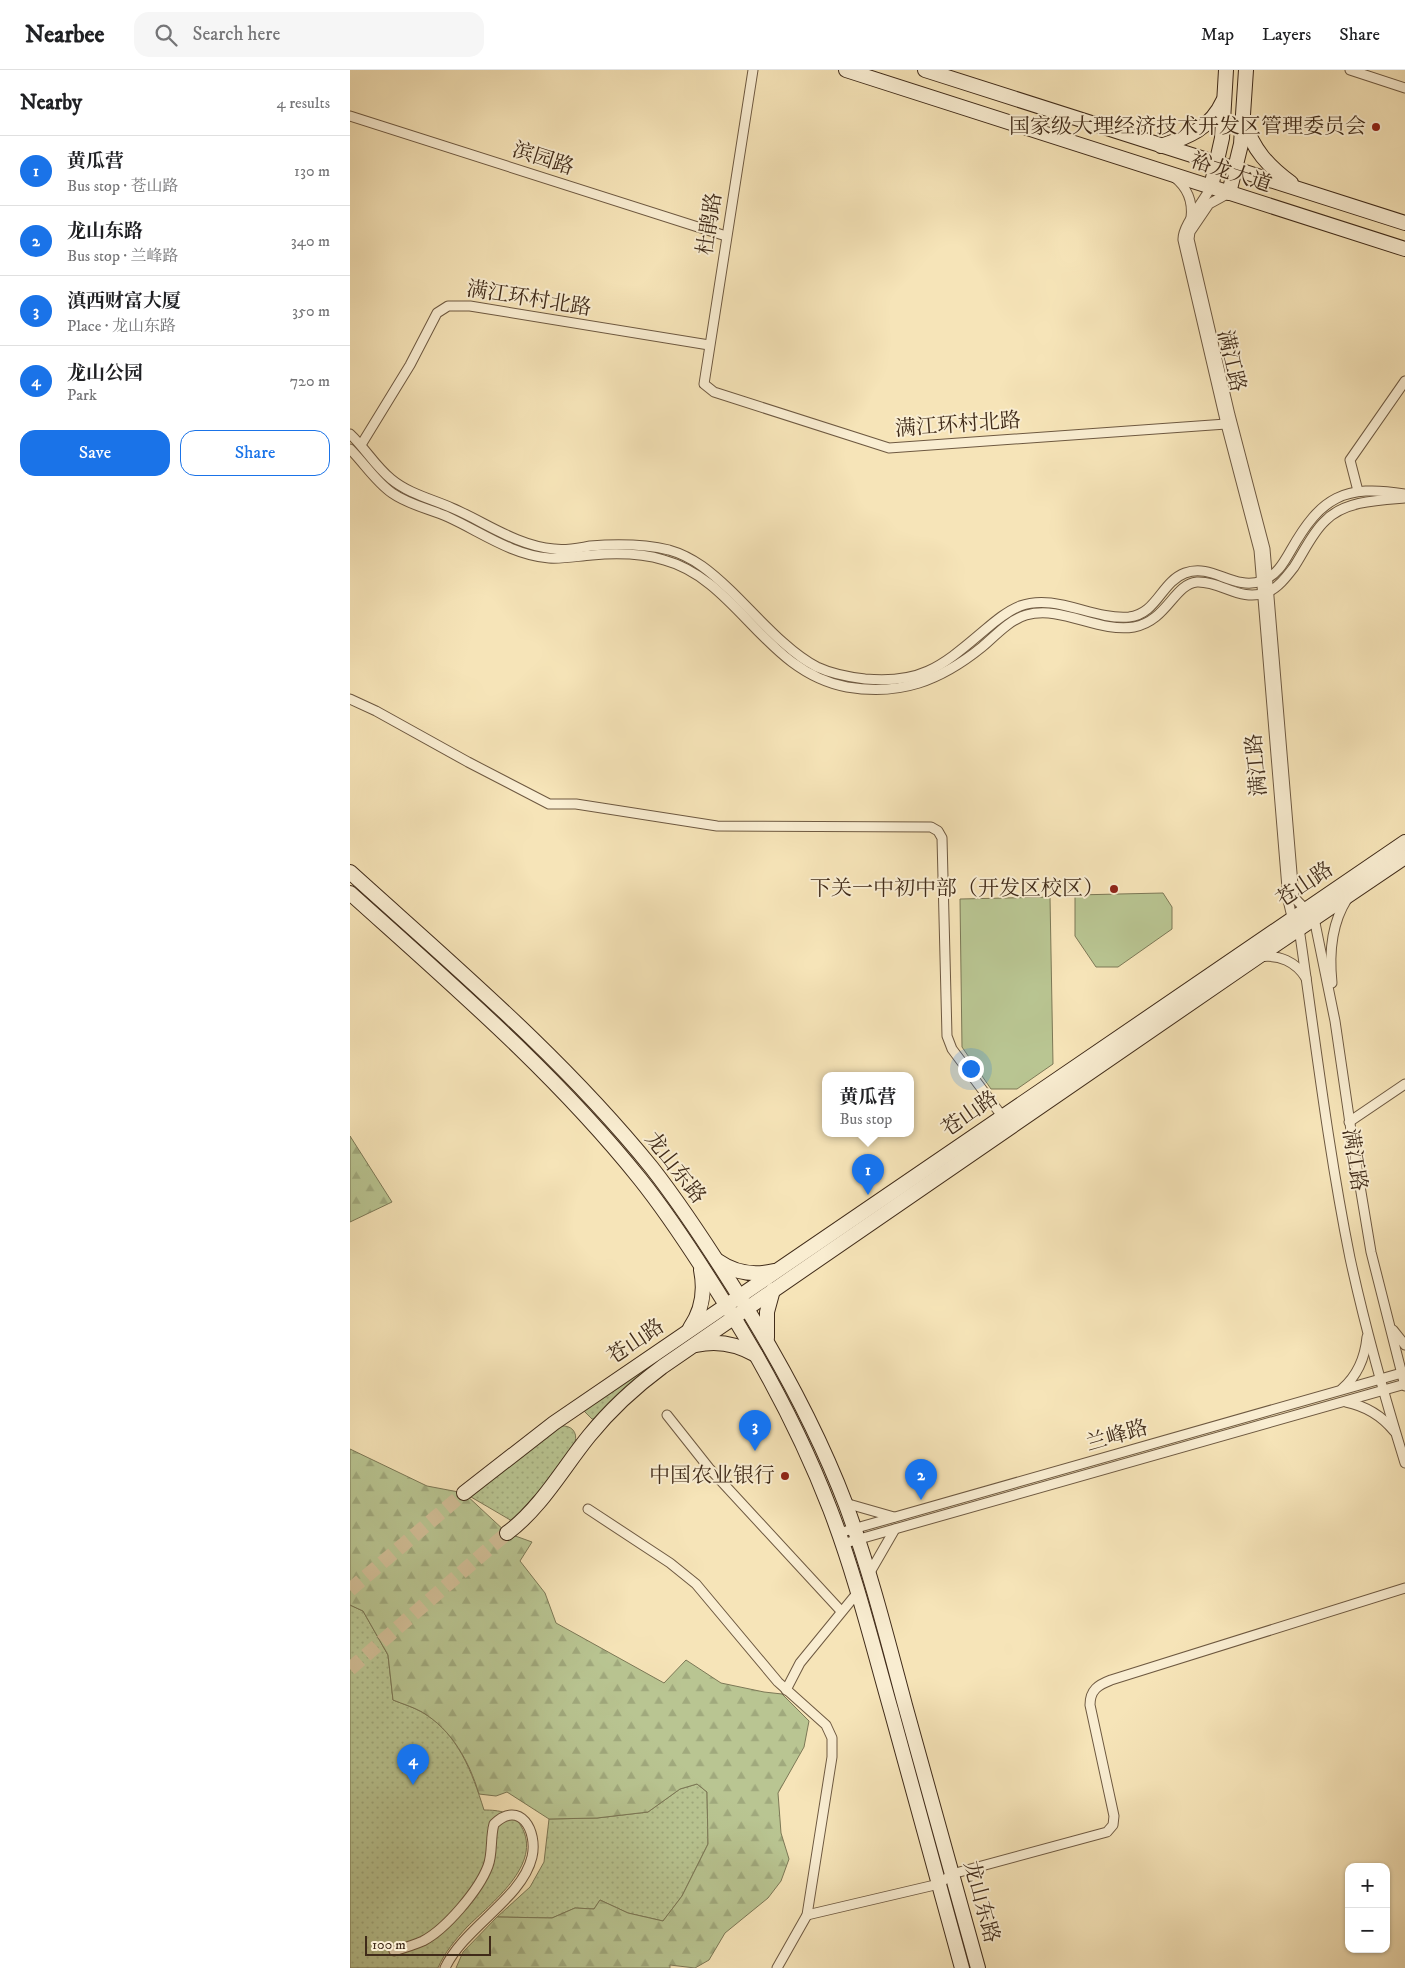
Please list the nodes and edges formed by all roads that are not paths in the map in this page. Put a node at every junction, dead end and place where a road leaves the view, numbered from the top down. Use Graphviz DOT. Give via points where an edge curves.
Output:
graph roads {
  1 [pos="753,70"];
  2 [pos="846,70"];
  3 [pos="924,70"];
  4 [pos="1226,70"];
  5 [pos="1246,70"];
  6 [pos="1350,70"];
  7 [pos="1405,88"];
  8 [pos="1224,98"];
  9 [pos="1243,114"];
  10 [pos="350,116"];
  11 [pos="1161,146"];
  12 [pos="1217,163"];
  13 [pos="1235,169"];
  14 [pos="1167,173"];
  15 [pos="1212,187"];
  16 [pos="1304,191"];
  17 [pos="1229,193"];
  18 [pos="1191,219"];
  19 [pos="1405,224"];
  20 [pos="726,236"];
  21 [pos="1405,249"];
  22 [pos="709,344"];
  23 [pos="1405,381"];
  24 [pos="704,384"];
  25 [pos="1226,424"];
  26 [pos="350,434"];
  27 [pos="361,446"];
  28 [pos="350,449"];
  29 [pos="1358,491"];
  30 [pos="1405,494"];
  31 [pos="1405,498"];
  32 [pos="1300,535"];
  33 [pos="1311,541"];
  34 [pos="1264,580"];
  35 [pos="1265,593"];
  36 [pos="980,634"];
  37 [pos="988,642"];
  38 [pos="822,669"];
  39 [pos="817,679"];
  40 [pos="350,700"];
  41 [pos="1405,842"];
  42 [pos="1405,857"];
  43 [pos="350,872"];
  44 [pos="1353,892"];
  45 [pos="350,893"];
  46 [pos="1310,913"];
  47 [pos="1296,923"];
  48 [pos="1257,957"];
  49 [pos="1307,980"];
  50 [pos="1334,1021"];
  51 [pos="1405,1084"];
  52 [pos="1002,1116"];
  53 [pos="1349,1122"];
  54 [pos="715,1258"];
  55 [pos="699,1262"];
  56 [pos="781,1268"];
  57 [pos="773,1290"];
  58 [pos="743,1302"];
  59 [pos="726,1305"];
  60 [pos="1386,1316"];
  61 [pos="734,1317"];
  62 [pos="1365,1320"];
  63 [pos="687,1332"];
  64 [pos="768,1344"];
  65 [pos="693,1345"];
  66 [pos="1405,1345"];
  67 [pos="756,1354"];
  68 [pos="1403,1372"];
  69 [pos="1381,1379"];
  70 [pos="1405,1385"];
  71 [pos="1340,1390"];
  72 [pos="1384,1390"];
  73 [pos="1344,1402"];
  74 [pos="667,1415"];
  75 [pos="1396,1433"];
  76 [pos="1405,1463"];
  77 [pos="464,1494"];
  78 [pos="845,1503"];
  79 [pos="588,1509"];
  80 [pos="894,1517"];
  81 [pos="895,1529"];
  82 [pos="507,1532"];
  83 [pos="856,1534"];
  84 [pos="840,1538"];
  85 [pos="869,1574"];
  86 [pos="1405,1588"];
  87 [pos="858,1592"];
  88 [pos="841,1611"];
  89 [pos="786,1690"];
  90 [pos="952,1874"];
  91 [pos="938,1884"];
  92 [pos="807,1915"];
  93 [pos="394,1951"];
  94 [pos="445,1968"];
  95 [pos="777,1968"];
  96 [pos="962,1968"];
  97 [pos="978,1968"];
  1 -- 20 [label="street, 杜鹃路"];
  2 -- 14 [label="main road, 裕龙大道"];
  3 -- 11 [label="main road, 裕龙大道"];
  4 -- 8 [label="main road, 满江路"];
  5 -- 9 [label="main road"];
  6 -- 7 [label="street"];
  8 -- 11 [label="main road" via="1216,114 1202,128 1188,137"];
  8 -- 12 [label="main road, 满江路"];
  9 -- 13 [label="main road"];
  9 -- 16 [label="main road" via="1249,135 1260,155 1273,169"];
  10 -- 20 [label="street, 滨园路"];
  11 -- 12 [label="main road, 裕龙大道"];
  12 -- 13 [label="main road, 裕龙大道"];
  12 -- 15 [label="main road, 满江路"];
  13 -- 16 [label="main road, 裕龙大道"];
  13 -- 17 [label="main road"];
  14 -- 15 [label="main road, 裕龙大道"];
  14 -- 18 [label="street" via="1182,184 1188,194"];
  15 -- 17 [label="main road, 裕龙大道"];
  15 -- 18 [label="street, 满江路"];
  16 -- 19 [label="main road, 裕龙大道"];
  17 -- 21 [label="main road, 裕龙大道"];
  17 -- 34 [label="street, 满江路" via="1209,204 1191,229 1189,239 1263,537"];
  18 -- 25 [label="street, 满江路" via="1183,232 1184,246"];
  20 -- 22 [label="street, 杜鹃路"];
  22 -- 24 [label="street, 杜鹃路"];
  22 -- 27 [label="street, 满江环村北路" via="470,306 444,307 437,312 410,365"];
  23 -- 29 [label="street" via="1350,460"];
  24 -- 25 [label="street, 满江环村北路" via="714,392 889,448"];
  25 -- 34 [label="street, 满江路" via="1257,538"];
  26 -- 27 [label="street"];
  27 -- 38 [label="street" via="382,472 400,486 522,542 560,550 602,545 646,546 690,558 712,573 794,651"];
  28 -- 39 [label="street" via="394,494 519,552 552,558 638,555 677,564 714,589 784,656"];
  29 -- 30 [label="street" via="1383,490"];
  29 -- 32 [label="street" via="1324,505"];
  31 -- 33 [label="street" via="1370,500 1352,506 1327,519"];
  32 -- 33 [label="street"];
  32 -- 34 [label="street" via="1280,568"];
  33 -- 35 [label="street" via="1285,578"];
  34 -- 35 [label="street, 满江路"];
  34 -- 36 [label="street" via="1242,584 1212,573 1192,572 1177,577 1152,606 1135,616 1112,616 1035,603 1008,612"];
  35 -- 37 [label="street" via="1242,594 1195,582 1184,587 1160,614 1144,624 1119,627 1057,614 1031,614 1013,621"];
  35 -- 46 [label="street, 满江路" via="1294,898"];
  35 -- 47 [label="street, 满江路" via="1288,900"];
  36 -- 37 [label="street"];
  36 -- 38 [label="street" via="944,664 908,678 862,679"];
  37 -- 39 [label="street" via="945,672 902,688 861,689"];
  38 -- 39 [label="street"];
  40 -- 52 [label="street" via="549,804 576,804 717,826 931,827 938,831 942,838 947,1036 957,1056"];
  41 -- 46 [label="main road, 苍山路"];
  42 -- 44 [label="main road, 苍山路"];
  43 -- 54 [label="main road, 龙山东路" via="510,1016 577,1083 652,1169"];
  44 -- 46 [label="main road, 苍山路"];
  44 -- 50 [label="street" via="1339,915 1332,938"];
  45 -- 55 [label="main road, 龙山东路" via="499,1028 566,1094 640,1179"];
  46 -- 47 [label="main road, 苍山路"];
  46 -- 50 [label="street, 满江路"];
  47 -- 48 [label="main road, 苍山路"];
  47 -- 49 [label="street, 满江路"];
  47 -- 52 [label="main road, 苍山路"];
  48 -- 49 [label="street" via="1272,956 1286,960"];
  48 -- 57 [label="main road, 苍山路"];
  49 -- 62 [label="street, 满江路" via="1341,1210"];
  50 -- 53 [label="street, 满江路"];
  51 -- 53 [label="street"];
  52 -- 56 [label="main road, 苍山路"];
  53 -- 60 [label="street, 满江路" via="1371,1252"];
  54 -- 56 [label="main road" via="746,1273 767,1273"];
  54 -- 58 [label="main road, 龙山东路"];
  55 -- 59 [label="main road, 龙山东路"];
  55 -- 63 [label="main road" via="703,1280 702,1299"];
  56 -- 58 [label="main road, 苍山路"];
  57 -- 58 [label="main road, 苍山路"];
  57 -- 64 [label="main road" via="766,1320"];
  58 -- 59 [label="main road, 苍山路"];
  58 -- 61 [label="main road, 苍山路"];
  58 -- 64 [label="main road, 龙山东路"];
  59 -- 61 [label="main road, 龙山东路"];
  59 -- 63 [label="main road, 苍山路"];
  60 -- 66 [label="street"];
  60 -- 68 [label="street, 满江路"];
  61 -- 65 [label="main road, 苍山路"];
  61 -- 67 [label="main road, 龙山东路"];
  62 -- 69 [label="street, 满江路"];
  62 -- 71 [label="street" via="1367,1338 1364,1355 1357,1371"];
  63 -- 77 [label="main road, 苍山路" via="554,1422"];
  64 -- 78 [label="main road, 龙山东路" via="808,1416"];
  65 -- 67 [label="main road" via="724,1343"];
  65 -- 82 [label="main road, 苍山路" via="651,1375 614,1408 535,1504"];
  67 -- 84 [label="main road, 龙山东路" via="804,1446"];
  68 -- 69 [label="street, 兰峰路"];
  68 -- 70 [label="street, 满江路"];
  69 -- 71 [label="street, 兰峰路"];
  69 -- 72 [label="street, 满江路"];
  70 -- 72 [label="street, 兰峰路"];
  71 -- 80 [label="street, 兰峰路"];
  72 -- 73 [label="street, 兰峰路"];
  72 -- 75 [label="street, 满江路"];
  73 -- 75 [label="street" via="1375,1414"];
  73 -- 81 [label="street, 兰峰路"];
  74 -- 88 [label="street" via="709,1468"];
  75 -- 76 [label="street, 满江路"];
  78 -- 80 [label="street"];
  78 -- 83 [label="main road, 龙山东路"];
  79 -- 89 [label="street" via="690,1578"];
  80 -- 83 [label="street, 兰峰路"];
  81 -- 83 [label="street, 兰峰路"];
  81 -- 85 [label="street"];
  83 -- 84 [label="street, 兰峰路"];
  83 -- 85 [label="main road, 龙山东路"];
  84 -- 87 [label="main road, 龙山东路"];
  85 -- 90 [label="main road, 龙山东路"];
  86 -- 90 [label="street" via="1100,1685 1091,1693 1090,1705 1113,1811 1112,1828 1102,1834"];
  87 -- 88 [label="street"];
  87 -- 91 [label="main road, 龙山东路"];
  88 -- 89 [label="street" via="800,1663"];
  89 -- 92 [label="street" via="826,1725 833,1742"];
  90 -- 91 [label="street"];
  90 -- 97 [label="main road, 龙山东路"];
  91 -- 92 [label="street"];
  91 -- 96 [label="main road, 龙山东路"];
  92 -- 95 [label="street"];
  93 -- 94 [label="street" via="422,1942 444,1926 468,1898 489,1865 494,1824 503,1817 522,1818 528,1823 533,1838 528,1868 506,1897 467,1937"];
}
